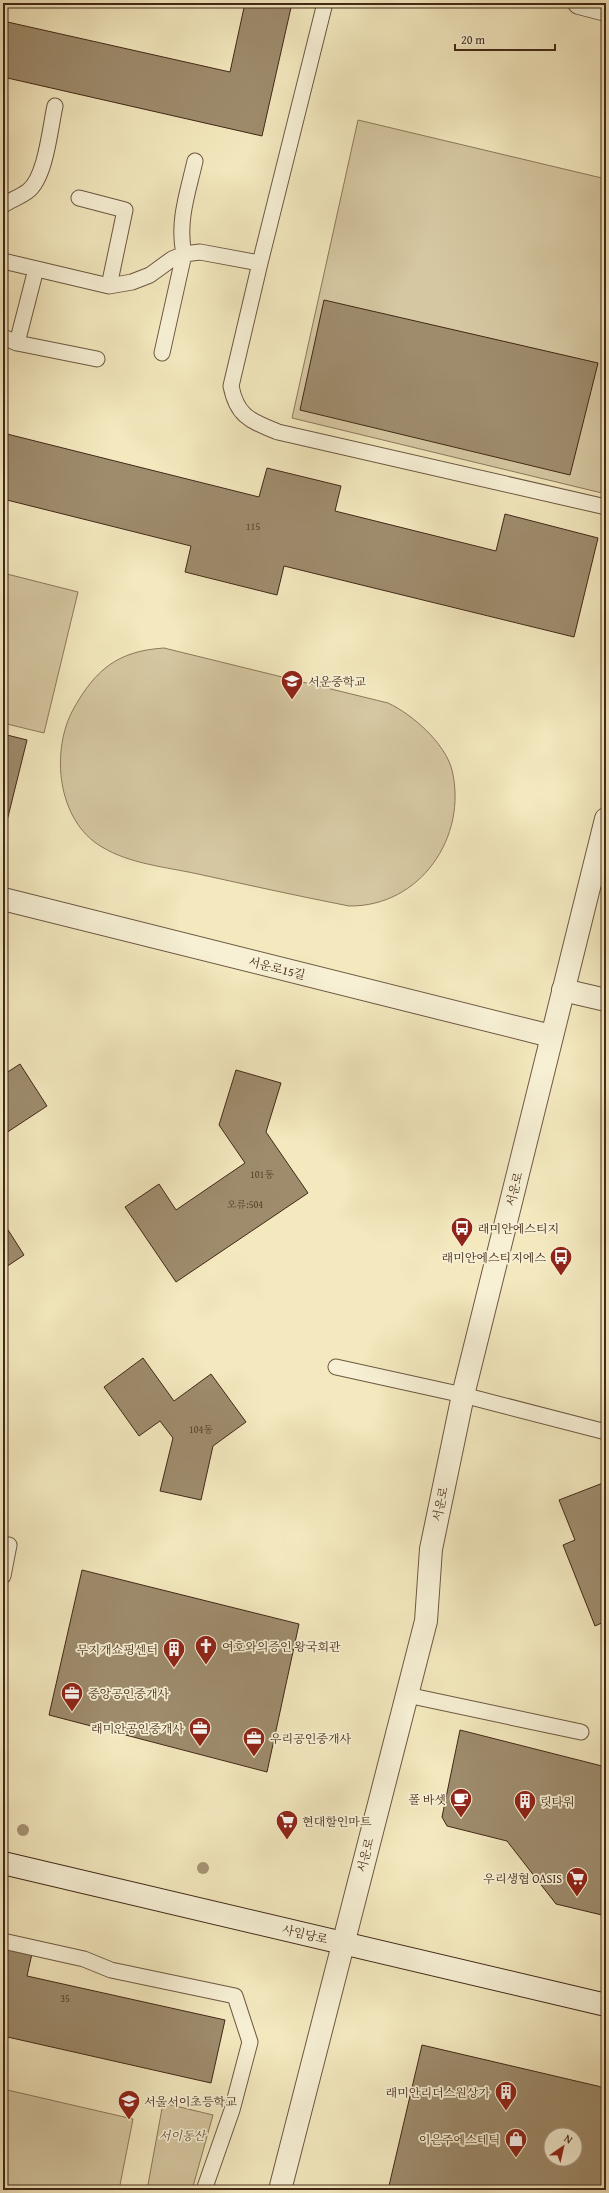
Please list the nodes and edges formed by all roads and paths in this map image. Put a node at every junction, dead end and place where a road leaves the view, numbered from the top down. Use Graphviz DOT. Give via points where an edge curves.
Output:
graph roads {
  1 [pos="325,3"];
  2 [pos="579,3"];
  3 [pos="606,10"];
  4 [pos="55,106"];
  5 [pos="195,161"];
  6 [pos="79,198"];
  7 [pos="3,205"];
  8 [pos="184,254"];
  9 [pos="3,261"];
  10 [pos="260,263"];
  11 [pos="36,269"];
  12 [pos="108,286"];
  13 [pos="10,340"];
  14 [pos="162,353"];
  15 [pos="97,359"];
  16 [pos="606,507"];
  17 [pos="606,819"];
  18 [pos="3,899"];
  19 [pos="564,990"];
  20 [pos="606,1000"];
  21 [pos="551,1036"];
  22 [pos="336,1366"];
  23 [pos="463,1395"];
  24 [pos="606,1432"];
  25 [pos="9,1545"];
  26 [pos="3,1576"];
  27 [pos="407,1695"];
  28 [pos="581,1732"];
  29 [pos="3,1863"];
  30 [pos="3,1941"];
  31 [pos="344,1943"];
  32 [pos="605,2005"];
  33 [pos="204,2190"];
  34 [pos="280,2190"];
  1 -- 10 [label="lane"];
  2 -- 3 [label="street"];
  4 -- 7 [label="lane" via="42,167 35,182 28,191"];
  5 -- 8 [label="lane" via="181,222"];
  6 -- 12 [label="lane" via="125,210"];
  8 -- 10 [label="lane" via="200,252"];
  8 -- 12 [label="lane" via="150,275 132,282"];
  8 -- 14 [label="lane"];
  9 -- 11 [label="lane"];
  10 -- 16 [label="lane" via="231,386 233,397 246,418 278,432"];
  11 -- 12 [label="lane"];
  11 -- 13 [label="lane"];
  13 -- 15 [label="lane"];
  17 -- 19 [label="street, 서운로"];
  18 -- 21 [label="street, 서운로15길"];
  19 -- 20 [label="street"];
  19 -- 21 [label="street, 서운로"];
  21 -- 23 [label="street, 서운로"];
  22 -- 23 [label="lane"];
  23 -- 24 [label="lane"];
  23 -- 27 [label="street, 서운로" via="431,1549 426,1621"];
  25 -- 26 [label="lane"];
  27 -- 28 [label="lane"];
  27 -- 31 [label="street, 서운로"];
  29 -- 31 [label="street, 사임당로"];
  30 -- 33 [label="lane" via="84,1959 111,1970 235,1996 250,2042 232,2110"];
  31 -- 32 [label="street, 사임당로"];
  31 -- 34 [label="street, 서운로"];
}
